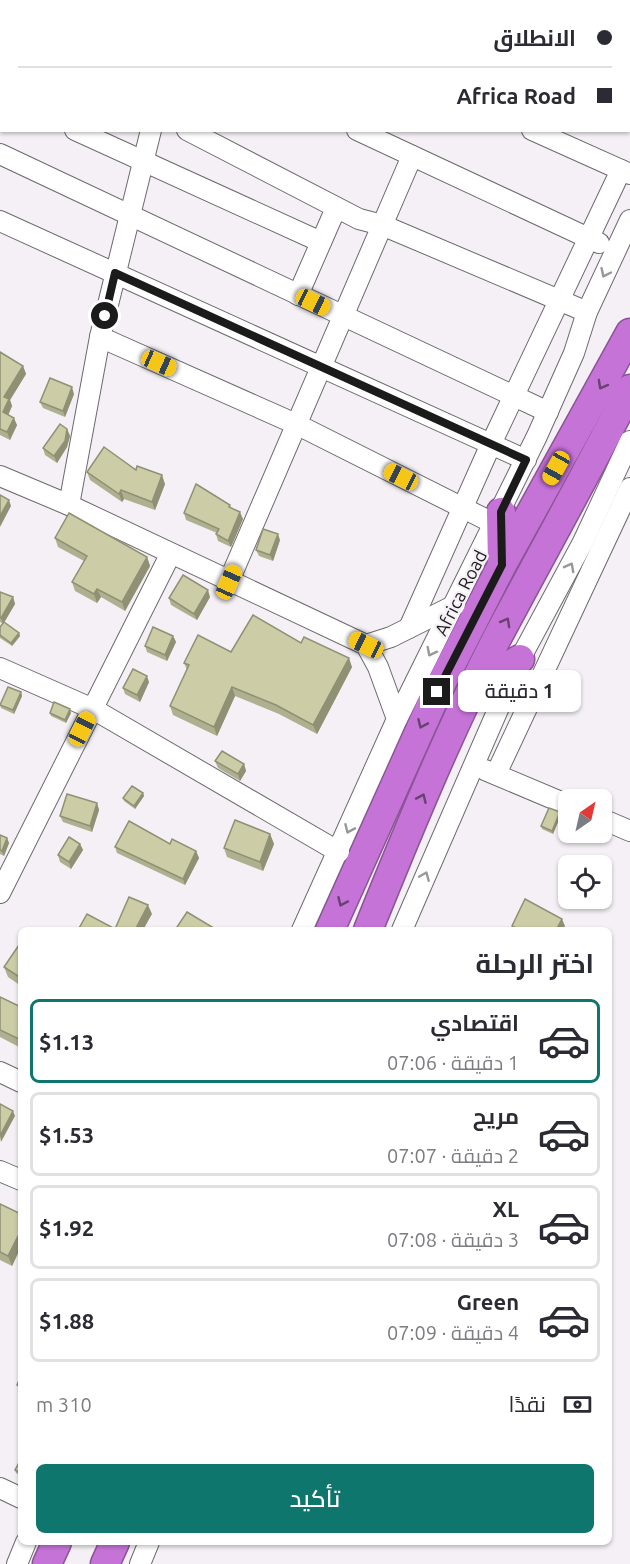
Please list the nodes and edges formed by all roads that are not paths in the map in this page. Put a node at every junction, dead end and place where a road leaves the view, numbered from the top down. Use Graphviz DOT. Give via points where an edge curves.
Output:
graph roads {
  1 [pos="79,132"];
  2 [pos="150,132"];
  3 [pos="191,132"];
  4 [pos="361,132"];
  5 [pos="536,132"];
  6 [pos="0,154"];
  7 [pos="412,156"];
  8 [pos="143,162"];
  9 [pos="626,172"];
  10 [pos="336,208"];
  11 [pos="129,215"];
  12 [pos="630,220"];
  13 [pos="0,221"];
  14 [pos="382,225"];
  15 [pos="590,238"];
  16 [pos="321,243"];
  17 [pos="615,250"];
  18 [pos="115,273"];
  19 [pos="298,295"];
  20 [pos="560,300"];
  21 [pos="587,312"];
  22 [pos="343,316"];
  23 [pos="630,333"];
  24 [pos="100,337"];
  25 [pos="321,368"];
  26 [pos="630,389"];
  27 [pos="514,396"];
  28 [pos="548,412"];
  29 [pos="298,425"];
  30 [pos="630,441"];
  31 [pos="491,444"];
  32 [pos="526,460"];
  33 [pos="0,476"];
  34 [pos="630,488"];
  35 [pos="69,505"];
  36 [pos="463,508"];
  37 [pos="498,518"];
  38 [pos="170,555"];
  39 [pos="502,565"];
  40 [pos="229,582"];
  41 [pos="455,605"];
  42 [pos="409,628"];
  43 [pos="366,645"];
  44 [pos="520,659"];
  45 [pos="0,668"];
  46 [pos="474,686"];
  47 [pos="93,709"];
  48 [pos="398,719"];
  49 [pos="474,765"];
  50 [pos="496,774"];
  51 [pos="558,801"];
  52 [pos="612,823"];
  53 [pos="630,831"];
  54 [pos="339,852"];
  55 [pos="0,893"];
  56 [pos="303,927"];
  57 [pos="331,927"];
  58 [pos="369,927"];
  59 [pos="403,927"];
  60 [pos="0,1072"];
  61 [pos="18,1081"];
  62 [pos="0,1171"];
  63 [pos="18,1179"];
  64 [pos="0,1488"];
  65 [pos="18,1497"];
  66 [pos="114,1545"];
  67 [pos="148,1545"];
  68 [pos="48,1553"];
  69 [pos="16,1564"];
  70 [pos="105,1564"];
  71 [pos="140,1564"];
  1 -- 8 [label="street"];
  2 -- 8 [label="street"];
  3 -- 10 [label="street"];
  4 -- 7 [label="street"];
  5 -- 9 [label="street"];
  6 -- 11 [label="street"];
  7 -- 14 [label="street"];
  7 -- 15 [label="street"];
  8 -- 11 [label="street"];
  8 -- 16 [label="street"];
  9 -- 15 [label="street"];
  10 -- 14 [label="street"];
  10 -- 16 [label="street"];
  11 -- 18 [label="street"];
  11 -- 19 [label="street"];
  12 -- 17 [label="street, Africa Road"];
  13 -- 18 [label="street"];
  14 -- 20 [label="street"];
  14 -- 22 [label="street"];
  15 -- 17 [label="street"];
  15 -- 20 [label="street"];
  16 -- 19 [label="street"];
  17 -- 21 [label="street, Africa Road, one-way"];
  18 -- 24 [label="street"];
  18 -- 25 [label="street"];
  19 -- 22 [label="street"];
  20 -- 21 [label="street"];
  20 -- 27 [label="street"];
  21 -- 28 [label="street, Africa Road"];
  22 -- 25 [label="street"];
  22 -- 27 [label="street"];
  23 -- 39 [label="highway, Africa Road, one-way"];
  24 -- 29 [label="street"];
  24 -- 35 [label="street"];
  25 -- 29 [label="street"];
  25 -- 31 [label="street"];
  46 -- 26 [label="highway, one-way"];
  27 -- 28 [label="street"];
  27 -- 31 [label="street"];
  28 -- 32 [label="street, Africa Road"];
  29 -- 36 [label="street"];
  29 -- 40 [label="street"];
  44 -- 30 [label="street, one-way" via="583,542"];
  31 -- 32 [label="street"];
  31 -- 36 [label="street"];
  32 -- 37 [label="street, Africa Road"];
  33 -- 35 [label="street"];
  34 -- 50 [label="street"];
  35 -- 38 [label="street"];
  36 -- 37 [label="street"];
  36 -- 42 [label="street"];
  37 -- 39 [label="highway"];
  37 -- 41 [label="street, Africa Road"];
  38 -- 40 [label="street"];
  38 -- 47 [label="street"];
  39 -- 57 [label="highway, Africa Road, one-way" via="437,692"];
  40 -- 43 [label="street"];
  41 -- 42 [label="street"];
  41 -- 48 [label="street, Africa Road, one-way"];
  42 -- 43 [label="street"];
  43 -- 48 [label="street"];
  44 -- 46 [label="highway"];
  44 -- 49 [label="street"];
  45 -- 47 [label="street"];
  58 -- 46 [label="highway, one-way" via="421,799"];
  47 -- 54 [label="street"];
  47 -- 55 [label="street"];
  48 -- 54 [label="street, Africa Road, one-way"];
  49 -- 50 [label="street"];
  59 -- 49 [label="street, one-way"];
  50 -- 51 [label="street"];
  52 -- 53 [label="street"];
  54 -- 56 [label="street, Africa Road"];
  60 -- 61 [label="street"];
  62 -- 63 [label="street"];
  64 -- 65 [label="street"];
  66 -- 70 [label="highway"];
  67 -- 71 [label="street"];
  68 -- 69 [label="street"];
}
